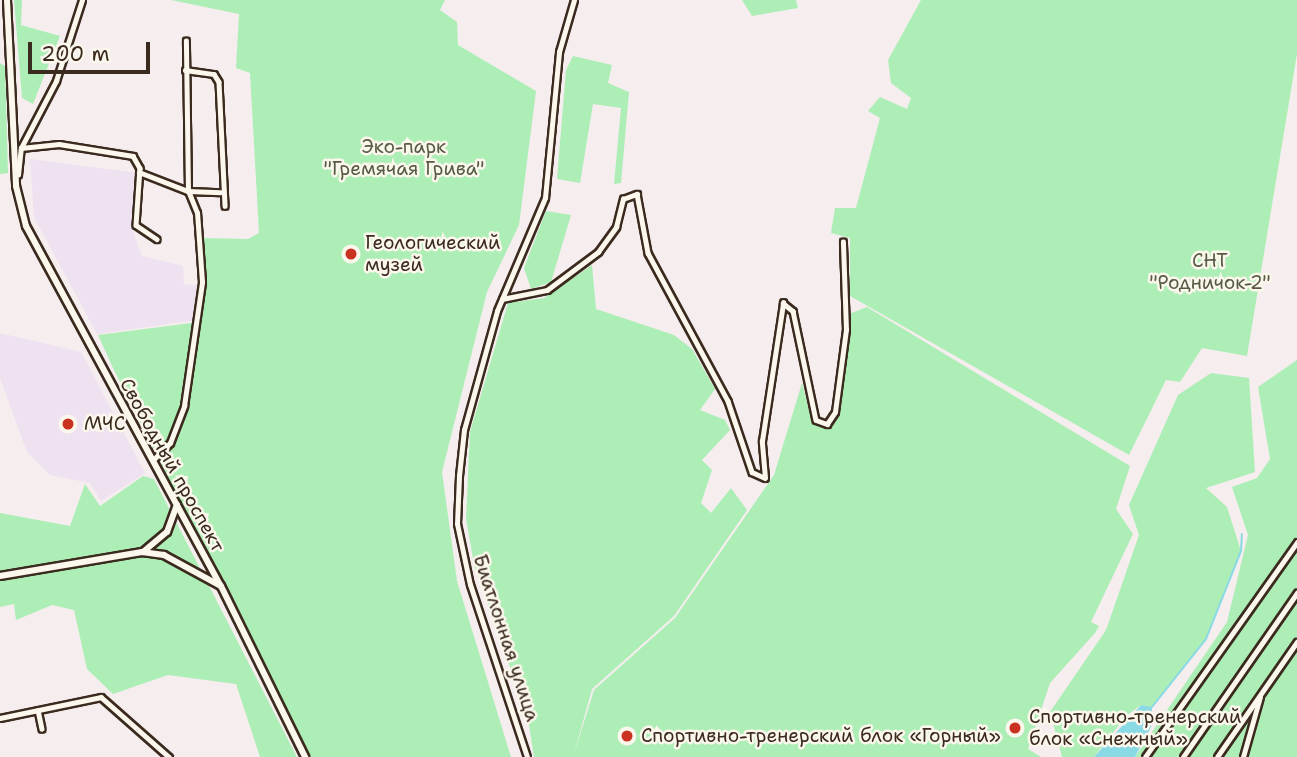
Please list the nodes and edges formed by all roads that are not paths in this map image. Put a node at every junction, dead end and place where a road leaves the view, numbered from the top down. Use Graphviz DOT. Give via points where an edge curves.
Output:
graph roads {
  1 [pos="8,0"];
  2 [pos="82,0"];
  3 [pos="574,0"];
  4 [pos="186,41"];
  5 [pos="185,70"];
  6 [pos="21,148"];
  7 [pos="139,172"];
  8 [pos="16,186"];
  9 [pos="188,191"];
  10 [pos="220,192"];
  11 [pos="225,206"];
  12 [pos="157,239"];
  13 [pos="843,242"];
  14 [pos="502,299"];
  15 [pos="153,460"];
  16 [pos="177,505"];
  17 [pos="1297,542"];
  18 [pos="142,552"];
  19 [pos="0,576"];
  20 [pos="221,586"];
  21 [pos="1297,593"];
  22 [pos="1297,642"];
  23 [pos="1261,693"];
  24 [pos="38,710"];
  25 [pos="0,718"];
  26 [pos="42,729"];
  27 [pos="169,757"];
  28 [pos="306,757"];
  29 [pos="527,757"];
  30 [pos="1145,757"];
  31 [pos="1183,757"];
  32 [pos="1217,757"];
  33 [pos="1244,757"];
  1 -- 8 [label="main road, Свободный проспект"];
  2 -- 6 [label="street" via="56,81"];
  3 -- 14 [label="street, Биатлонная улица" via="559,52 545,198"];
  4 -- 5 [label="street"];
  5 -- 9 [label="street"];
  5 -- 10 [label="street" via="214,74 219,82"];
  6 -- 7 [label="street" via="59,144 133,156"];
  6 -- 8 [label="street"];
  7 -- 9 [label="street"];
  7 -- 12 [label="street" via="136,225"];
  8 -- 15 [label="main road, Свободный проспект" via="26,226"];
  9 -- 10 [label="street"];
  9 -- 15 [label="street" via="197,213 202,282 192,367 170,443"];
  10 -- 11 [label="street"];
  13 -- 14 [label="street" via="846,330 835,412 827,424 816,420 793,311 783,303 762,441 765,478 752,472 728,401 648,253 637,194 623,200 616,228 598,252 547,290"];
  14 -- 29 [label="street, Биатлонная улица" via="464,430 457,524 470,585"];
  15 -- 16 [label="main road, Свободный проспект"];
  16 -- 18 [label="main road" via="167,532"];
  16 -- 20 [label="main road, Свободный проспект"];
  17 -- 30 [label="street"];
  18 -- 19 [label="main road"];
  18 -- 20 [label="main road" via="164,555"];
  20 -- 28 [label="main road, Свободный проспект"];
  21 -- 31 [label="street"];
  22 -- 23 [label="street"];
  23 -- 32 [label="street"];
  23 -- 33 [label="street"];
  24 -- 25 [label="street"];
  24 -- 26 [label="street"];
  24 -- 27 [label="street" via="101,697"];
}
